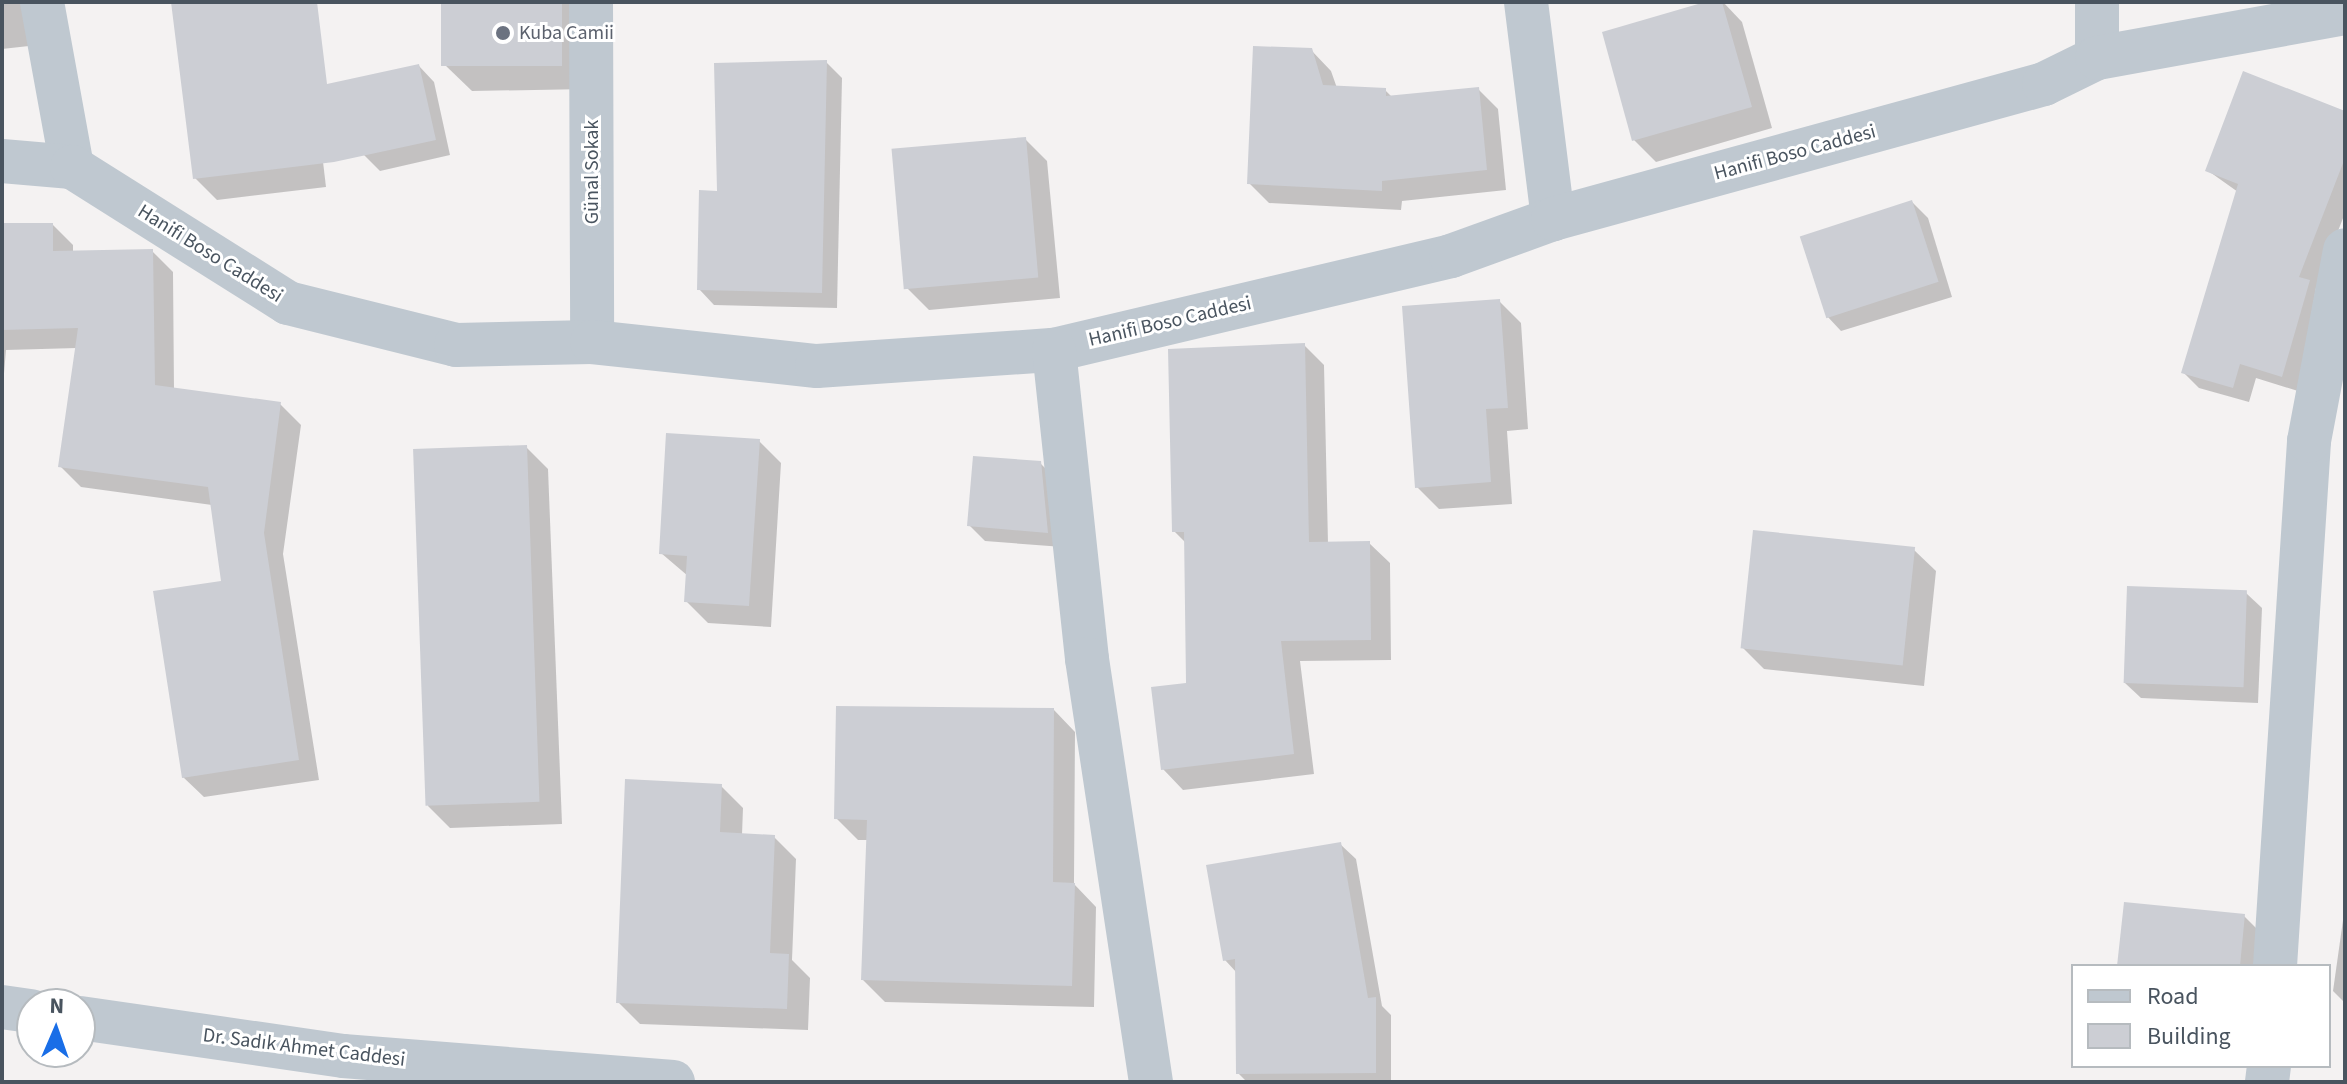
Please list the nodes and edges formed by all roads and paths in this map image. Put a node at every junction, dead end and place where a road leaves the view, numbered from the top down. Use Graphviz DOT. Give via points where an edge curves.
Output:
graph roads {
  1 [pos="42,2"];
  2 [pos="591,2"];
  3 [pos="1526,2"];
  4 [pos="2097,2"];
  5 [pos="2345,13"];
  6 [pos="2097,58"];
  7 [pos="2,161"];
  8 [pos="72,167"];
  9 [pos="1553,219"];
  10 [pos="2345,250"];
  11 [pos="592,342"];
  12 [pos="1054,350"];
  13 [pos="2275,964"];
  14 [pos="96,1020"];
  15 [pos="673,1082"];
  16 [pos="1151,1082"];
  1 -- 8 [label="street"];
  2 -- 11 [label="street, Günal Sokak"];
  3 -- 9 [label="street"];
  4 -- 6 [label="street"];
  5 -- 6 [label="street, Hanifi Boso Caddesi"];
  6 -- 9 [label="street, Hanifi Boso Caddesi" via="2044,84"];
  7 -- 8 [label="street, Hanifi Boso Caddesi"];
  8 -- 11 [label="street, Hanifi Boso Caddesi" via="288,303 456,345"];
  9 -- 12 [label="street, Hanifi Boso Caddesi" via="1451,256"];
  10 -- 13 [label="street" via="2309,441"];
  11 -- 12 [label="street, Hanifi Boso Caddesi" via="817,366"];
  12 -- 16 [label="street" via="1087,659"];
  14 -- 15 [label="street, Dr. Sadık Ahmet Caddesi" via="343,1056"];
}
